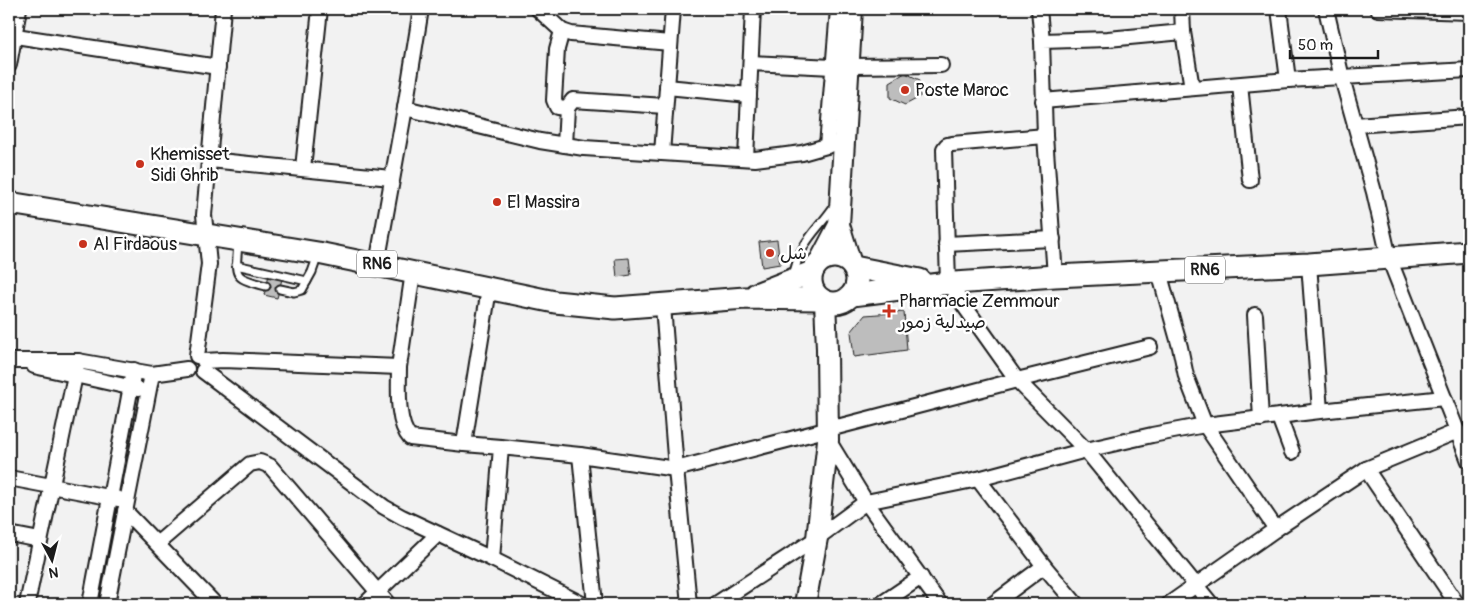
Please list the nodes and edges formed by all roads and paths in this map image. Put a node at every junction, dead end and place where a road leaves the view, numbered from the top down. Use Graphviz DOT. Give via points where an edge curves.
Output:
graph roads {
  1 [pos="18,9"];
  2 [pos="223,9"];
  3 [pos="320,9"];
  4 [pos="421,9"];
  5 [pos="538,9"];
  6 [pos="672,9"];
  7 [pos="753,9"];
  8 [pos="838,9"];
  9 [pos="852,9"];
  10 [pos="1039,9"];
  11 [pos="1182,9"];
  12 [pos="1279,9"];
  13 [pos="1326,9"];
  14 [pos="1378,9"];
  15 [pos="1469,12"];
  16 [pos="562,31"];
  17 [pos="1183,32"];
  18 [pos="11,36"];
  19 [pos="1042,41"];
  20 [pos="670,43"];
  21 [pos="750,63"];
  22 [pos="9,65"];
  23 [pos="941,65"];
  24 [pos="218,67"];
  25 [pos="841,67"];
  26 [pos="1469,70"];
  27 [pos="1342,78"];
  28 [pos="1288,80"];
  29 [pos="1240,85"];
  30 [pos="667,86"];
  31 [pos="1192,88"];
  32 [pos="749,95"];
  33 [pos="1043,101"];
  34 [pos="665,106"];
  35 [pos="405,108"];
  36 [pos="567,108"];
  37 [pos="1469,118"];
  38 [pos="1355,125"];
  39 [pos="1045,136"];
  40 [pos="836,143"];
  41 [pos="565,145"];
  42 [pos="662,153"];
  43 [pos="746,158"];
  44 [pos="210,160"];
  45 [pos="303,168"];
  46 [pos="392,178"];
  47 [pos="1250,180"];
  48 [pos="841,196"];
  49 [pos="9,203"];
  50 [pos="839,225"];
  51 [pos="205,233"];
  52 [pos="1053,238"];
  53 [pos="238,239"];
  54 [pos="946,244"];
  55 [pos="1469,252"];
  56 [pos="318,253"];
  57 [pos="1389,258"];
  58 [pos="377,264"];
  59 [pos="1309,264"];
  60 [pos="236,266"];
  61 [pos="853,266"];
  62 [pos="808,271"];
  63 [pos="413,272"];
  64 [pos="1159,272"];
  65 [pos="1055,276"];
  66 [pos="307,281"];
  67 [pos="944,284"];
  68 [pos="266,286"];
  69 [pos="280,289"];
  70 [pos="489,289"];
  71 [pos="745,298"];
  72 [pos="834,299"];
  73 [pos="663,306"];
  74 [pos="1255,315"];
  75 [pos="1150,347"];
  76 [pos="11,361"];
  77 [pos="78,361"];
  78 [pos="201,362"];
  79 [pos="399,367"];
  80 [pos="134,370"];
  81 [pos="152,374"];
  82 [pos="75,376"];
  83 [pos="1018,380"];
  84 [pos="130,388"];
  85 [pos="148,391"];
  86 [pos="1444,398"];
  87 [pos="1320,411"];
  88 [pos="1279,417"];
  89 [pos="1261,419"];
  90 [pos="1205,425"];
  91 [pos="1458,431"];
  92 [pos="827,435"];
  93 [pos="464,444"];
  94 [pos="501,447"];
  95 [pos="1086,450"];
  96 [pos="1292,452"];
  97 [pos="580,455"];
  98 [pos="1469,461"];
  99 [pos="676,469"];
  100 [pos="1366,469"];
  101 [pos="9,478"];
  102 [pos="978,479"];
  103 [pos="51,486"];
  104 [pos="110,497"];
  105 [pos="866,502"];
  106 [pos="126,506"];
  107 [pos="1276,529"];
  108 [pos="9,534"];
  109 [pos="438,534"];
  110 [pos="817,538"];
  111 [pos="40,540"];
  112 [pos="158,543"];
  113 [pos="492,559"];
  114 [pos="1044,566"];
  115 [pos="921,577"];
  116 [pos="1195,585"];
  117 [pos="378,593"];
  118 [pos="27,604"];
  119 [pos="90,604"];
  120 [pos="107,604"];
  121 [pos="215,604"];
  122 [pos="366,604"];
  123 [pos="388,604"];
  124 [pos="582,604"];
  125 [pos="595,604"];
  126 [pos="689,604"];
  127 [pos="716,604"];
  128 [pos="805,604"];
  129 [pos="881,604"];
  130 [pos="940,604"];
  131 [pos="993,604"];
  132 [pos="1076,604"];
  133 [pos="1169,604"];
  134 [pos="1211,604"];
  135 [pos="1458,604"];
  1 -- 18 [label="street"];
  2 -- 24 [label="street"];
  3 -- 45 [label="street"];
  4 -- 35 [label="street"];
  5 -- 16 [label="street"];
  6 -- 20 [label="street"];
  7 -- 21 [label="street"];
  8 -- 25 [label="street"];
  9 -- 25 [label="main road"];
  10 -- 19 [label="street"];
  11 -- 17 [label="street"];
  12 -- 28 [label="street"];
  13 -- 27 [label="street"];
  14 -- 15 [label="street"];
  16 -- 20 [label="street"];
  16 -- 36 [label="street" via="557,49 554,100 557,107"];
  17 -- 19 [label="street"];
  17 -- 31 [label="street"];
  18 -- 22 [label="street"];
  18 -- 24 [label="street"];
  19 -- 33 [label="street"];
  20 -- 30 [label="street"];
  21 -- 25 [label="street"];
  21 -- 32 [label="street"];
  23 -- 25 [label="street"];
  24 -- 44 [label="street"];
  25 -- 40 [label="main road"];
  26 -- 27 [label="street"];
  27 -- 28 [label="street"];
  27 -- 38 [label="street"];
  28 -- 29 [label="street"];
  29 -- 31 [label="street"];
  29 -- 47 [label="street"];
  30 -- 32 [label="street"];
  30 -- 34 [label="street"];
  31 -- 33 [label="street"];
  32 -- 43 [label="street"];
  33 -- 39 [label="street"];
  34 -- 36 [label="street" via="573,100"];
  34 -- 42 [label="street"];
  35 -- 41 [label="street"];
  35 -- 46 [label="street"];
  36 -- 41 [label="street"];
  37 -- 38 [label="street"];
  38 -- 57 [label="street"];
  39 -- 52 [label="street"];
  39 -- 54 [label="street" via="947,145 944,149"];
  40 -- 43 [label="street" via="802,153"];
  40 -- 48 [label="main road"];
  41 -- 42 [label="street"];
  42 -- 43 [label="street"];
  44 -- 45 [label="street"];
  44 -- 51 [label="street"];
  45 -- 46 [label="street"];
  46 -- 58 [label="street"];
  48 -- 50 [label="main road"];
  48 -- 62 [label="lane" via="802,246 796,261"];
  49 -- 51 [label="main road, RN6"];
  50 -- 61 [label="main road"];
  50 -- 62 [label="main road"];
  51 -- 53 [label="main road, RN6"];
  51 -- 78 [label="street" via="209,264"];
  52 -- 54 [label="street"];
  52 -- 65 [label="street"];
  53 -- 56 [label="main road, RN6"];
  53 -- 60 [label="lane"];
  54 -- 67 [label="street"];
  55 -- 57 [label="main road, RN6"];
  56 -- 58 [label="main road, RN6"];
  56 -- 66 [label="lane"];
  57 -- 59 [label="main road, RN6"];
  57 -- 86 [label="street"];
  58 -- 63 [label="main road, RN6"];
  59 -- 64 [label="main road, RN6"];
  59 -- 87 [label="street"];
  60 -- 66 [label="lane"];
  60 -- 68 [label="lane" via="242,279"];
  61 -- 62 [label="main road, RN6" via="833,256"];
  61 -- 67 [label="main road, RN6"];
  61 -- 72 [label="main road" via="858,281"];
  62 -- 71 [label="main road, RN6"];
  62 -- 72 [label="main road" via="815,294"];
  63 -- 70 [label="main road, RN6"];
  63 -- 79 [label="street"];
  64 -- 65 [label="main road, RN6"];
  64 -- 90 [label="street" via="1186,376"];
  65 -- 67 [label="main road, RN6"];
  66 -- 69 [label="lane" via="297,292"];
  67 -- 72 [label="main road, RN6"];
  67 -- 83 [label="street"];
  70 -- 73 [label="main road, RN6" via="582,305 615,308"];
  70 -- 93 [label="street"];
  71 -- 72 [label="main road, RN6"];
  71 -- 73 [label="main road, RN6"];
  72 -- 92 [label="main road" via="827,349"];
  73 -- 99 [label="street"];
  74 -- 89 [label="street"];
  75 -- 83 [label="street"];
  76 -- 77 [label="street"];
  76 -- 82 [label="street"];
  77 -- 80 [label="street"];
  77 -- 82 [label="street"];
  78 -- 79 [label="street" via="223,360"];
  78 -- 81 [label="street" via="189,358 187,369"];
  78 -- 109 [label="street" via="365,494"];
  79 -- 93 [label="street" via="398,395 405,433 410,438"];
  80 -- 81 [label="street"];
  80 -- 84 [label="street"];
  81 -- 85 [label="street"];
  82 -- 84 [label="street"];
  82 -- 103 [label="street"];
  83 -- 92 [label="street"];
  83 -- 95 [label="street"];
  84 -- 85 [label="street"];
  84 -- 104 [label="street"];
  85 -- 106 [label="street"];
  86 -- 87 [label="street"];
  86 -- 91 [label="street"];
  87 -- 88 [label="street"];
  88 -- 89 [label="street"];
  88 -- 96 [label="street"];
  89 -- 90 [label="street"];
  90 -- 95 [label="street"];
  90 -- 107 [label="street"];
  91 -- 98 [label="street"];
  91 -- 100 [label="street"];
  92 -- 99 [label="street"];
  92 -- 105 [label="street"];
  92 -- 110 [label="main road"];
  93 -- 94 [label="street"];
  94 -- 97 [label="street"];
  94 -- 113 [label="street"];
  95 -- 102 [label="street"];
  95 -- 116 [label="street"];
  97 -- 99 [label="street"];
  97 -- 125 [label="street"];
  99 -- 126 [label="street"];
  100 -- 107 [label="street"];
  100 -- 135 [label="street"];
  101 -- 103 [label="street"];
  102 -- 105 [label="street"];
  102 -- 114 [label="street"];
  103 -- 104 [label="street"];
  103 -- 111 [label="street"];
  104 -- 106 [label="street"];
  104 -- 119 [label="street"];
  105 -- 110 [label="street"];
  105 -- 115 [label="street"];
  106 -- 112 [label="street"];
  106 -- 120 [label="street"];
  107 -- 116 [label="street"];
  108 -- 111 [label="street"];
  109 -- 113 [label="street"];
  109 -- 117 [label="street"];
  110 -- 127 [label="street"];
  110 -- 128 [label="main road"];
  111 -- 118 [label="street"];
  112 -- 117 [label="street" via="250,464 265,463 288,485"];
  112 -- 121 [label="street"];
  113 -- 124 [label="street"];
  114 -- 131 [label="street"];
  114 -- 132 [label="street"];
  115 -- 129 [label="street"];
  115 -- 130 [label="street"];
  116 -- 133 [label="street"];
  116 -- 134 [label="street"];
  117 -- 122 [label="street"];
  117 -- 123 [label="street"];
}
